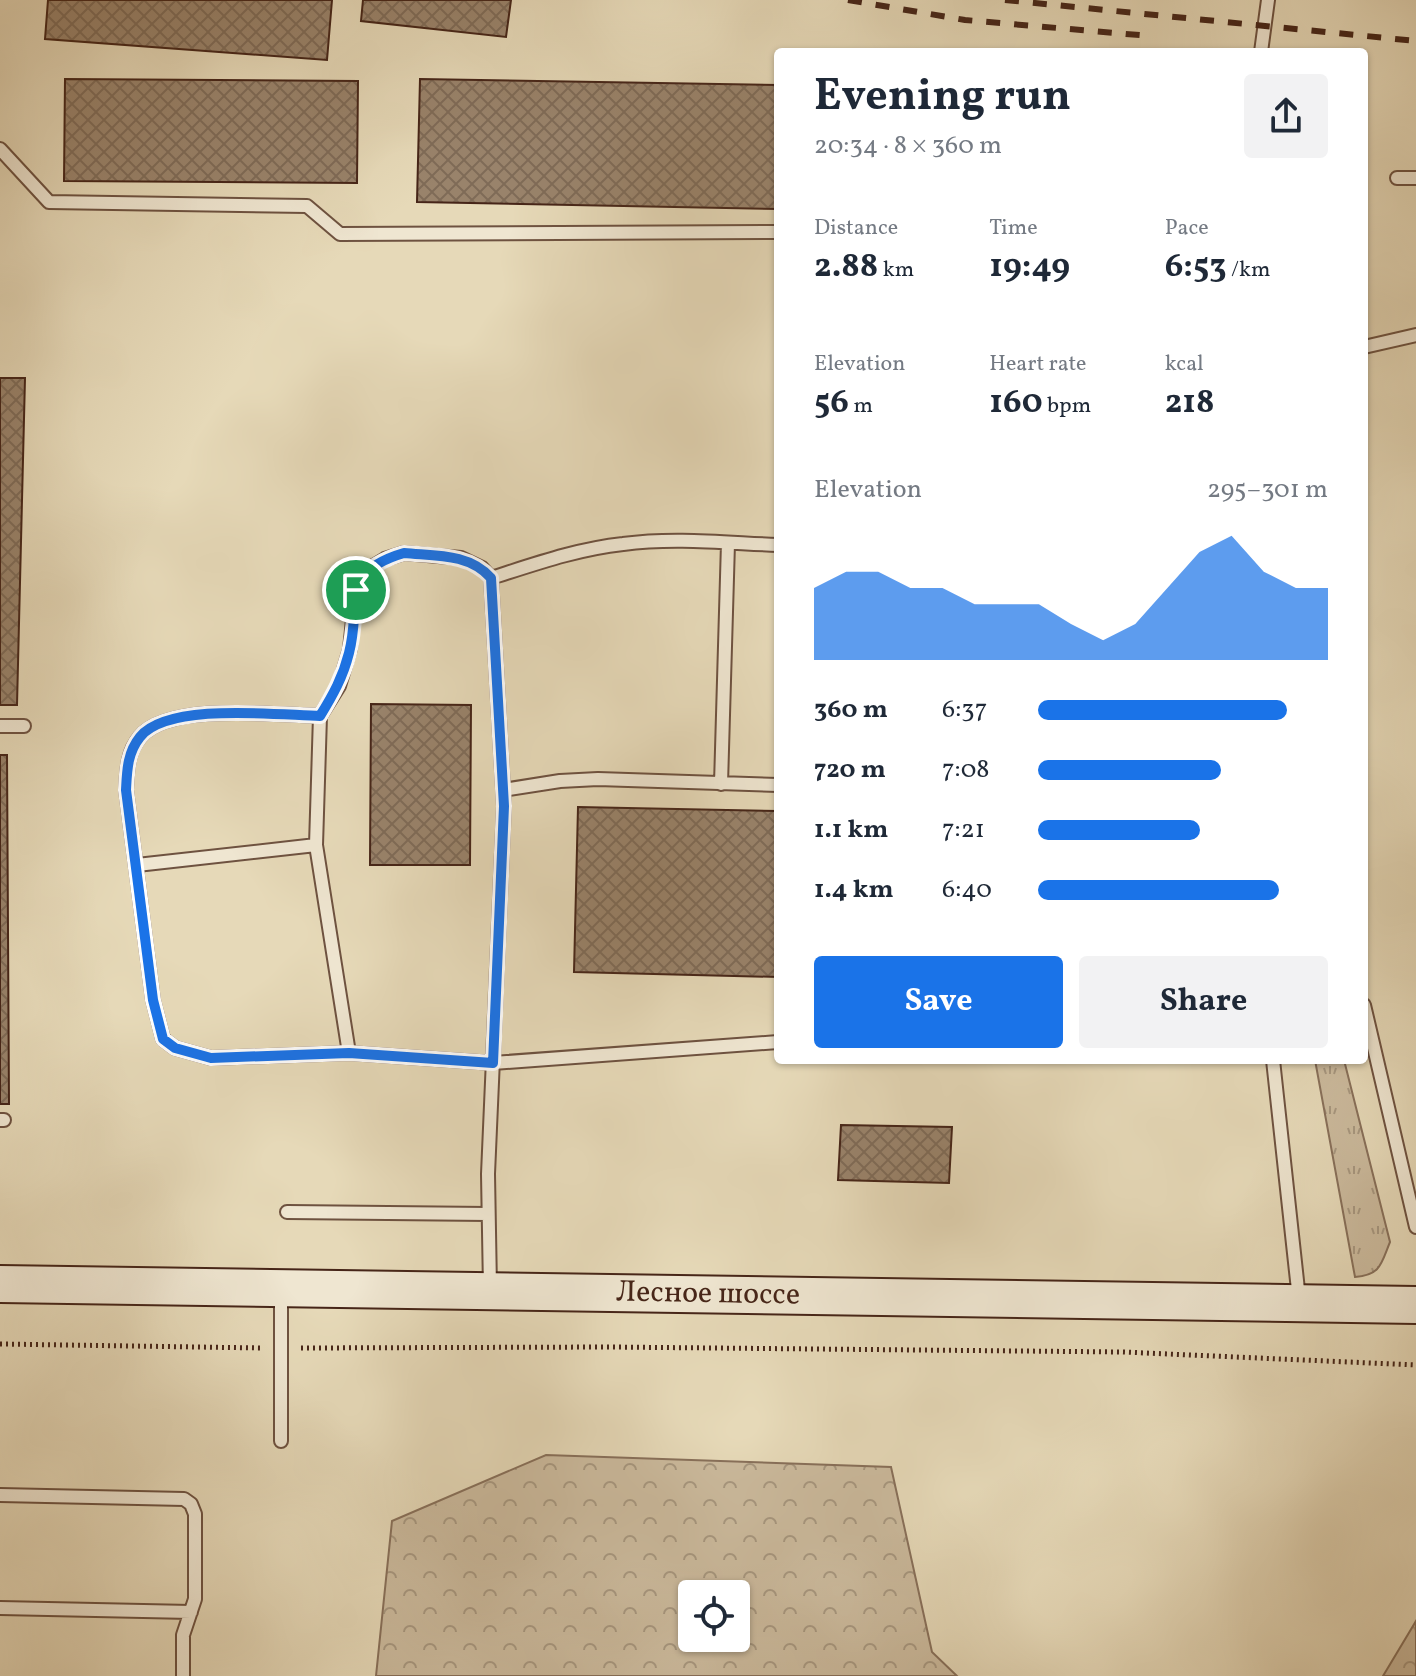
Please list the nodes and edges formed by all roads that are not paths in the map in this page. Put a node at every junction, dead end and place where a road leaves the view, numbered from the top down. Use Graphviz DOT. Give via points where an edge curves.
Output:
graph roads {
  1 [pos="1268,0"];
  2 [pos="1262,48"];
  3 [pos="0,149"];
  4 [pos="1397,178"];
  5 [pos="1416,178"];
  6 [pos="774,232"];
  7 [pos="1416,335"];
  8 [pos="1368,346"];
  9 [pos="728,543"];
  10 [pos="774,545"];
  11 [pos="491,578"];
  12 [pos="320,716"];
  13 [pos="0,726"];
  14 [pos="24,726"];
  15 [pos="721,784"];
  16 [pos="774,785"];
  17 [pos="503,790"];
  18 [pos="316,845"];
  19 [pos="137,865"];
  20 [pos="1368,1022"];
  21 [pos="774,1042"];
  22 [pos="349,1053"];
  23 [pos="493,1063"];
  24 [pos="1273,1064"];
  25 [pos="287,1212"];
  26 [pos="488,1214"];
  27 [pos="1416,1227"];
  28 [pos="0,1284"];
  29 [pos="281,1288"];
  30 [pos="490,1291"];
  31 [pos="1299,1302"];
  32 [pos="1416,1305"];
  33 [pos="281,1441"];
  34 [pos="0,1495"];
  35 [pos="0,1608"];
  36 [pos="191,1612"];
  37 [pos="183,1676"];
  1 -- 2 [label="lane"];
  3 -- 6 [label="lane" via="49,202 307,206 340,234"];
  4 -- 5 [label="lane"];
  7 -- 8 [label="lane"];
  9 -- 10 [label="lane"];
  9 -- 11 [label="lane" via="625,543 560,555"];
  9 -- 15 [label="lane"];
  11 -- 12 [label="lane" via="461,558 404,553 367,570 356,590 350,649 339,686"];
  11 -- 17 [label="lane"];
  12 -- 18 [label="lane"];
  12 -- 19 [label="lane" via="184,715 140,736 127,762 126,790"];
  13 -- 14 [label="lane"];
  15 -- 16 [label="lane"];
  15 -- 17 [label="lane" via="598,779"];
  17 -- 23 [label="lane"];
  18 -- 19 [label="lane"];
  18 -- 22 [label="lane"];
  19 -- 22 [label="lane" via="153,1000 163,1039 211,1058"];
  20 -- 27 [label="lane"];
  21 -- 23 [label="lane"];
  22 -- 23 [label="lane"];
  23 -- 26 [label="lane"];
  24 -- 31 [label="lane"];
  25 -- 26 [label="lane"];
  26 -- 30 [label="lane"];
  28 -- 29 [label="street, Лесное шоссе"];
  29 -- 30 [label="street, Лесное шоссе"];
  29 -- 33 [label="lane"];
  30 -- 31 [label="street, Лесное шоссе"];
  31 -- 32 [label="street, Лесное шоссе"];
  34 -- 36 [label="lane" via="184,1499 195,1514"];
  35 -- 36 [label="lane"];
  36 -- 37 [label="lane" via="183,1635"];
}
